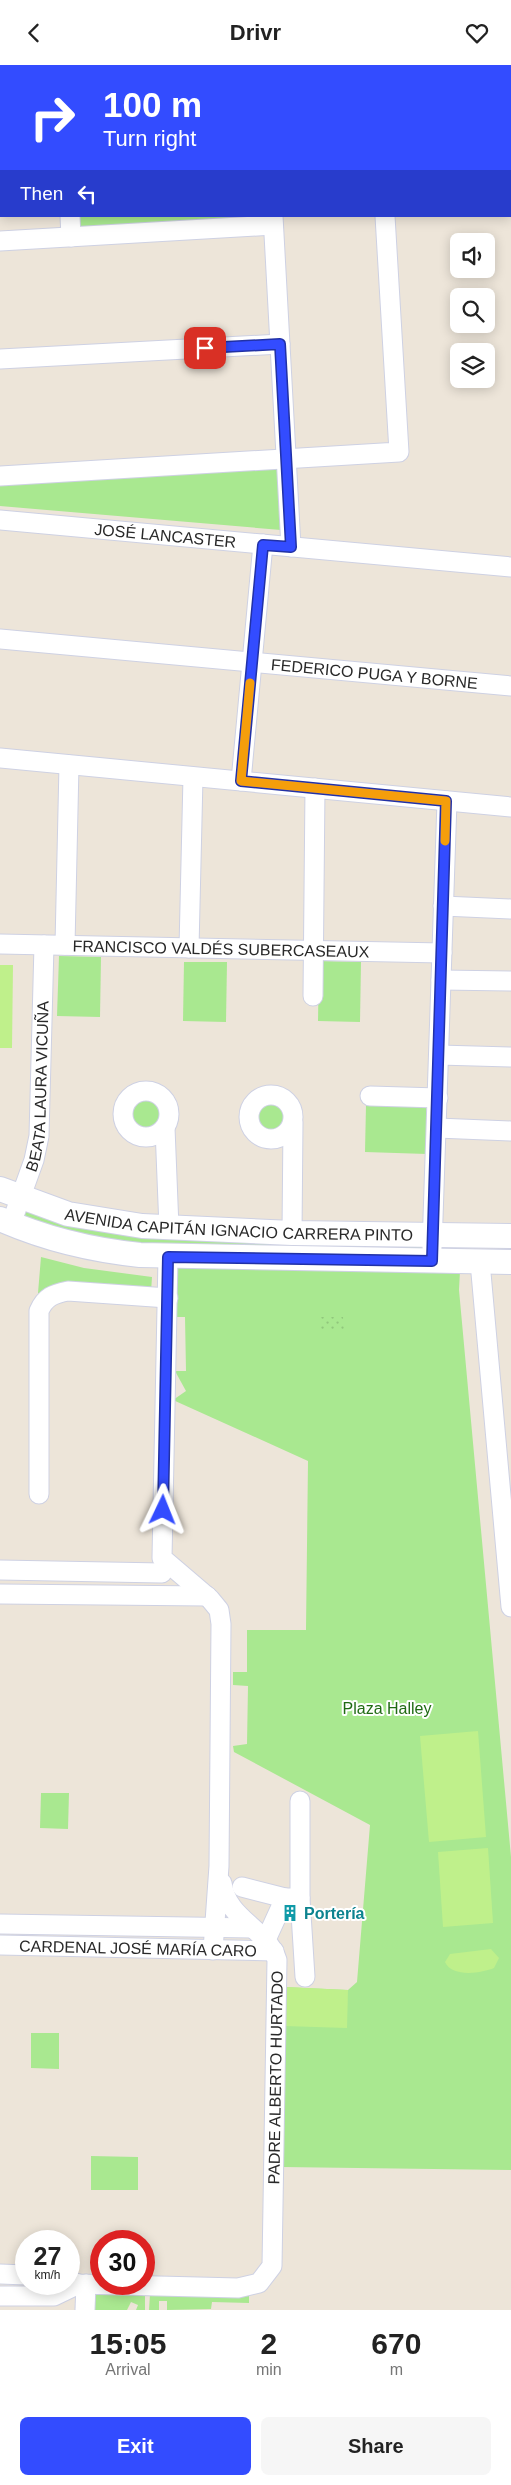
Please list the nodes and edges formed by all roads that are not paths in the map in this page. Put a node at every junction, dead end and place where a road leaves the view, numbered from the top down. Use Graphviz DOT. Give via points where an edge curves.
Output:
graph roads {
  1 [pos="70,217"];
  2 [pos="385,217"];
  3 [pos="273,221"];
  4 [pos="71,237"];
  5 [pos="0,241"];
  6 [pos="280,344"];
  7 [pos="0,359"];
  8 [pos="286,460"];
  9 [pos="0,476"];
  10 [pos="0,520"];
  11 [pos="263,545"];
  12 [pos="291,547"];
  13 [pos="511,567"];
  14 [pos="0,639"];
  15 [pos="252,662"];
  16 [pos="511,686"];
  17 [pos="0,759"];
  18 [pos="69,765"];
  19 [pos="193,777"];
  20 [pos="241,781"];
  21 [pos="315,788"];
  22 [pos="446,801"];
  23 [pos="511,807"];
  24 [pos="444,906"];
  25 [pos="511,909"];
  26 [pos="0,944"];
  27 [pos="44,945"];
  28 [pos="65,945"];
  29 [pos="189,948"];
  30 [pos="313,950"];
  31 [pos="442,953"];
  32 [pos="442,980"];
  33 [pos="511,981"];
  34 [pos="313,996"];
  35 [pos="440,1055"];
  36 [pos="511,1057"];
  37 [pos="370,1096"];
  38 [pos="438,1098"];
  39 [pos="293,1122"];
  40 [pos="166,1128"];
  41 [pos="437,1128"];
  42 [pos="511,1131"];
  43 [pos="0,1189"];
  44 [pos="22,1198"];
  45 [pos="6,1222"];
  46 [pos="169,1228"];
  47 [pos="292,1233"];
  48 [pos="433,1235"];
  49 [pos="511,1236"];
  50 [pos="168,1257"];
  51 [pos="432,1261"];
  52 [pos="480,1262"];
  53 [pos="511,1262"];
  54 [pos="168,1298"];
  55 [pos="39,1494"];
  56 [pos="162,1566"];
  57 [pos="0,1570"];
  58 [pos="0,1595"];
  59 [pos="207,1596"];
  60 [pos="162,1597"];
  61 [pos="511,1607"];
  62 [pos="300,1801"];
  63 [pos="219,1866"];
  64 [pos="242,1887"];
  65 [pos="293,1898"];
  66 [pos="0,1924"];
  67 [pos="215,1928"];
  68 [pos="252,1929"];
  69 [pos="0,1945"];
  70 [pos="270,1946"];
  71 [pos="213,1950"];
  72 [pos="304,1977"];
  73 [pos="0,2274"];
  74 [pos="15,2275"];
  75 [pos="80,2283"];
  76 [pos="80,2291"];
  77 [pos="56,2295"];
  78 [pos="0,2296"];
  79 [pos="85,2310"];
  1 -- 4 [label="street"];
  2 -- 8 [label="street" via="399,452"];
  3 -- 4 [label="street"];
  3 -- 6 [label="street"];
  4 -- 5 [label="street"];
  6 -- 7 [label="street"];
  6 -- 8 [label="street"];
  8 -- 9 [label="street"];
  8 -- 12 [label="street"];
  10 -- 11 [label="street, JOSÉ LANCASTER"];
  11 -- 12 [label="street, JOSÉ LANCASTER"];
  11 -- 15 [label="street"];
  12 -- 13 [label="street, JOSÉ LANCASTER"];
  14 -- 15 [label="street, FEDERICO PUGA Y BORNE"];
  15 -- 16 [label="street, FEDERICO PUGA Y BORNE"];
  15 -- 20 [label="street"];
  17 -- 18 [label="street"];
  18 -- 19 [label="street"];
  18 -- 28 [label="street"];
  19 -- 20 [label="street"];
  19 -- 29 [label="street"];
  20 -- 21 [label="street"];
  21 -- 22 [label="street"];
  21 -- 30 [label="street"];
  22 -- 23 [label="street"];
  22 -- 24 [label="street"];
  24 -- 25 [label="street"];
  24 -- 31 [label="street"];
  26 -- 27 [label="street, FRANCISCO VALDÉS SUBERCASEAUX"];
  27 -- 28 [label="street, FRANCISCO VALDÉS SUBERCASEAUX"];
  27 -- 44 [label="street, BEATA LAURA VICUÑA" via="41,1122"];
  28 -- 29 [label="street, FRANCISCO VALDÉS SUBERCASEAUX"];
  29 -- 30 [label="street, FRANCISCO VALDÉS SUBERCASEAUX"];
  30 -- 31 [label="street, FRANCISCO VALDÉS SUBERCASEAUX"];
  30 -- 34 [label="street"];
  31 -- 32 [label="street"];
  32 -- 33 [label="street"];
  32 -- 35 [label="street"];
  35 -- 36 [label="street"];
  35 -- 38 [label="street"];
  37 -- 38 [label="street"];
  38 -- 41 [label="street"];
  39 -- 47 [label="street"];
  40 -- 46 [label="street"];
  41 -- 42 [label="street"];
  41 -- 48 [label="street"];
  43 -- 44 [label="street, AVENIDA CAPITÁN IGNACIO CARRERA PINTO"];
  44 -- 45 [label="street, BEATA LAURA VICUÑA"];
  44 -- 46 [label="street, AVENIDA CAPITÁN IGNACIO CARRERA PINTO" via="93,1219"];
  45 -- 50 [label="street, AVENIDA CAPITÁN IGNACIO CARRERA PINTO" via="88,1248"];
  46 -- 47 [label="street, AVENIDA CAPITÁN IGNACIO CARRERA PINTO"];
  47 -- 48 [label="street, AVENIDA CAPITÁN IGNACIO CARRERA PINTO"];
  48 -- 49 [label="street, AVENIDA CAPITÁN IGNACIO CARRERA PINTO"];
  48 -- 51 [label="street"];
  50 -- 51 [label="street, AVENIDA CAPITÁN IGNACIO CARRERA PINTO"];
  50 -- 54 [label="street"];
  51 -- 52 [label="street, AVENIDA CAPITÁN IGNACIO CARRERA PINTO"];
  52 -- 53 [label="street, AVENIDA CAPITÁN IGNACIO CARRERA PINTO"];
  52 -- 61 [label="street"];
  54 -- 55 [label="street" via="68,1291 54,1294 42,1304 39,1311"];
  54 -- 56 [label="street"];
  56 -- 57 [label="street"];
  56 -- 59 [label="street"];
  56 -- 60 [label="street"];
  58 -- 60 [label="street"];
  59 -- 60 [label="street"];
  59 -- 63 [label="street" via="220,1610 221,1624"];
  62 -- 65 [label="street"];
  63 -- 67 [label="street"];
  63 -- 68 [label="street" via="223,1894 231,1908"];
  64 -- 65 [label="street"];
  65 -- 70 [label="street"];
  65 -- 72 [label="street"];
  66 -- 67 [label="street, CARDENAL JOSÉ MARÍA CARO"];
  67 -- 68 [label="street, CARDENAL JOSÉ MARÍA CARO"];
  67 -- 71 [label="street"];
  68 -- 70 [label="street"];
  69 -- 71 [label="street, CARDENAL JOSÉ MARÍA CARO"];
  70 -- 71 [label="street, CARDENAL JOSÉ MARÍA CARO"];
  70 -- 75 [label="street, PADRE ALBERTO HURTADO" via="277,1960 278,1989 272,2267 259,2283 238,2288"];
  73 -- 74 [label="street"];
  76 -- 79 [label="street"];
  77 -- 78 [label="street"];
}
